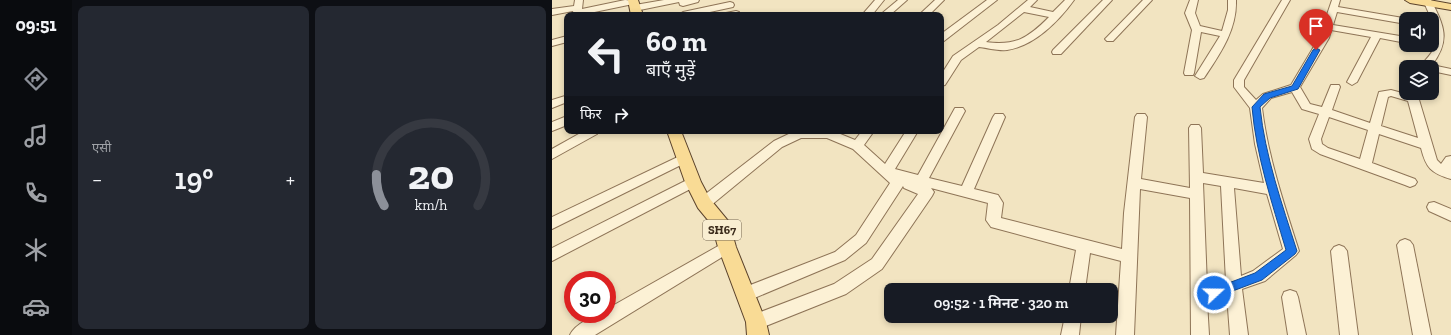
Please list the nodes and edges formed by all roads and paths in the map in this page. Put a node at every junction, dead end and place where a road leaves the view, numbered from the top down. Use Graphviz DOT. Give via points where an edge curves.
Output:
graph roads {
  1 [pos="695,0"];
  2 [pos="880,0"];
  3 [pos="903,0"];
  4 [pos="940,0"];
  5 [pos="993,0"];
  6 [pos="1033,0"];
  7 [pos="1070,0"];
  8 [pos="1108,0"];
  9 [pos="1148,0"];
  10 [pos="1194,0"];
  11 [pos="1232,0"];
  12 [pos="1286,0"];
  13 [pos="1410,0"];
  14 [pos="681,1"];
  15 [pos="729,2"];
  16 [pos="1428,2"];
  17 [pos="579,4"];
  18 [pos="1335,5"];
  19 [pos="635,6"];
  20 [pos="1451,8"];
  21 [pos="1024,9"];
  22 [pos="552,12"];
  23 [pos="585,12"];
  24 [pos="685,12"];
  25 [pos="696,12"];
  26 [pos="733,12"];
  27 [pos="870,12"];
  28 [pos="889,12"];
  29 [pos="927,12"];
  30 [pos="1432,12"];
  31 [pos="1054,15"];
  32 [pos="1399,19"];
  33 [pos="1328,27"];
  34 [pos="1439,27"];
  35 [pos="1197,28"];
  36 [pos="1451,31"];
  37 [pos="1439,33"];
  38 [pos="1224,34"];
  39 [pos="1377,34"];
  40 [pos="944,37"];
  41 [pos="1399,39"];
  42 [pos="564,40"];
  43 [pos="1110,40"];
  44 [pos="552,43"];
  45 [pos="978,44"];
  46 [pos="1441,46"];
  47 [pos="1057,52"];
  48 [pos="1432,60"];
  49 [pos="1439,69"];
  50 [pos="1451,72"];
  51 [pos="1189,73"];
  52 [pos="1200,76"];
  53 [pos="944,78"];
  54 [pos="1352,82"];
  55 [pos="1295,87"];
  56 [pos="1335,87"];
  57 [pos="1399,94"];
  58 [pos="564,99"];
  59 [pos="1413,100"];
  60 [pos="552,104"];
  61 [pos="1256,107"];
  62 [pos="959,111"];
  63 [pos="1326,112"];
  64 [pos="999,117"];
  65 [pos="1141,117"];
  66 [pos="564,121"];
  67 [pos="552,127"];
  68 [pos="1195,128"];
  69 [pos="1374,129"];
  70 [pos="588,134"];
  71 [pos="675,134"];
  72 [pos="838,134"];
  73 [pos="866,134"];
  74 [pos="911,134"];
  75 [pos="1426,145"];
  76 [pos="857,146"];
  77 [pos="552,155"];
  78 [pos="684,158"];
  79 [pos="1451,160"];
  80 [pos="1365,166"];
  81 [pos="1447,172"];
  82 [pos="893,177"];
  83 [pos="1196,177"];
  84 [pos="921,181"];
  85 [pos="693,182"];
  86 [pos="1227,182"];
  87 [pos="1410,182"];
  88 [pos="1134,183"];
  89 [pos="1273,190"];
  90 [pos="966,191"];
  91 [pos="1197,194"];
  92 [pos="704,203"];
  93 [pos="1434,207"];
  94 [pos="1451,214"];
  95 [pos="552,223"];
  96 [pos="1405,245"];
  97 [pos="1084,246"];
  98 [pos="727,247"];
  99 [pos="1339,251"];
  100 [pos="552,255"];
  101 [pos="1129,257"];
  102 [pos="1078,283"];
  103 [pos="1234,286"];
  104 [pos="746,294"];
  105 [pos="1199,294"];
  106 [pos="1290,297"];
  107 [pos="1072,323"];
  108 [pos="757,328"];
  109 [pos="579,335"];
  110 [pos="1070,335"];
  111 [pos="1125,335"];
  112 [pos="1200,335"];
  113 [pos="1239,335"];
  114 [pos="1297,335"];
  115 [pos="1350,335"];
  116 [pos="1422,335"];
  1 -- 14 [label="street"];
  2 -- 27 [label="street"];
  3 -- 28 [label="street"];
  4 -- 29 [label="street"];
  5 -- 40 [label="street"];
  6 -- 21 [label="street"];
  7 -- 31 [label="street"];
  8 -- 47 [label="street"];
  9 -- 43 [label="street"];
  10 -- 35 [label="street" via="1190,13"];
  11 -- 38 [label="street" via="1232,13"];
  12 -- 61 [label="street" via="1239,80 1239,87"];
  13 -- 16 [label="main road"];
  14 -- 19 [label="street"];
  14 -- 24 [label="street"];
  15 -- 25 [label="street"];
  15 -- 26 [label="street"];
  16 -- 20 [label="main road"];
  16 -- 30 [label="street"];
  17 -- 22 [label="street"];
  18 -- 32 [label="street"];
  18 -- 33 [label="street"];
  19 -- 23 [label="street"];
  21 -- 31 [label="street"];
  21 -- 45 [label="street"];
  31 -- 45 [label="street" via="1036,33 1017,45 1006,47"];
  33 -- 39 [label="street"];
  33 -- 55 [label="street"];
  34 -- 36 [label="street"];
  35 -- 38 [label="street"];
  35 -- 51 [label="street"];
  37 -- 46 [label="street"];
  38 -- 52 [label="street"];
  39 -- 41 [label="street"];
  39 -- 54 [label="street"];
  42 -- 44 [label="street"];
  45 -- 53 [label="street" via="957,58"];
  46 -- 48 [label="street"];
  49 -- 50 [label="street"];
  55 -- 61 [label="street" via="1267,96"];
  55 -- 63 [label="street" via="1306,106"];
  56 -- 63 [label="street"];
  57 -- 69 [label="street" via="1383,94"];
  58 -- 60 [label="street"];
  59 -- 75 [label="street"];
  61 -- 89 [label="street" via="1258,132"];
  62 -- 84 [label="street"];
  63 -- 69 [label="street"];
  63 -- 80 [label="street" via="1315,139 1316,146"];
  64 -- 90 [label="street"];
  65 -- 88 [label="street"];
  66 -- 67 [label="street"];
  68 -- 83 [label="street"];
  69 -- 75 [label="street"];
  69 -- 80 [label="street"];
  70 -- 77 [label="street"];
  71 -- 78 [label="main road, SH67"];
  72 -- 76 [label="street"];
  72 -- 92 [label="street" via="799,134 778,144"];
  73 -- 76 [label="street"];
  74 -- 82 [label="street"];
  75 -- 81 [label="street" via="1431,162 1436,168"];
  76 -- 82 [label="street"];
  78 -- 85 [label="main road, SH67"];
  78 -- 95 [label="street"];
  79 -- 81 [label="street"];
  80 -- 87 [label="street"];
  82 -- 84 [label="street"];
  82 -- 104 [label="street" via="861,239 840,256"];
  82 -- 108 [label="street" via="927,192 877,264 840,289"];
  83 -- 86 [label="street"];
  83 -- 91 [label="street"];
  84 -- 90 [label="street"];
  85 -- 92 [label="main road, SH67"];
  85 -- 100 [label="street"];
  86 -- 89 [label="street"];
  86 -- 103 [label="street"];
  88 -- 91 [label="street"];
  88 -- 101 [label="street"];
  89 -- 103 [label="street" via="1291,251 1258,276"];
  90 -- 97 [label="street" via="996,201 993,220 996,223"];
  91 -- 105 [label="street"];
  92 -- 98 [label="main road, SH67" via="720,222"];
  93 -- 94 [label="street"];
  96 -- 116 [label="street"];
  97 -- 101 [label="street"];
  97 -- 102 [label="street"];
  98 -- 104 [label="main road, SH67"];
  98 -- 109 [label="street"];
  99 -- 115 [label="street"];
  101 -- 111 [label="street"];
  103 -- 105 [label="street" via="1214,293"];
  103 -- 113 [label="street"];
  104 -- 108 [label="main road, SH67"];
  105 -- 112 [label="street"];
  106 -- 114 [label="street"];
  107 -- 110 [label="street"];
}
